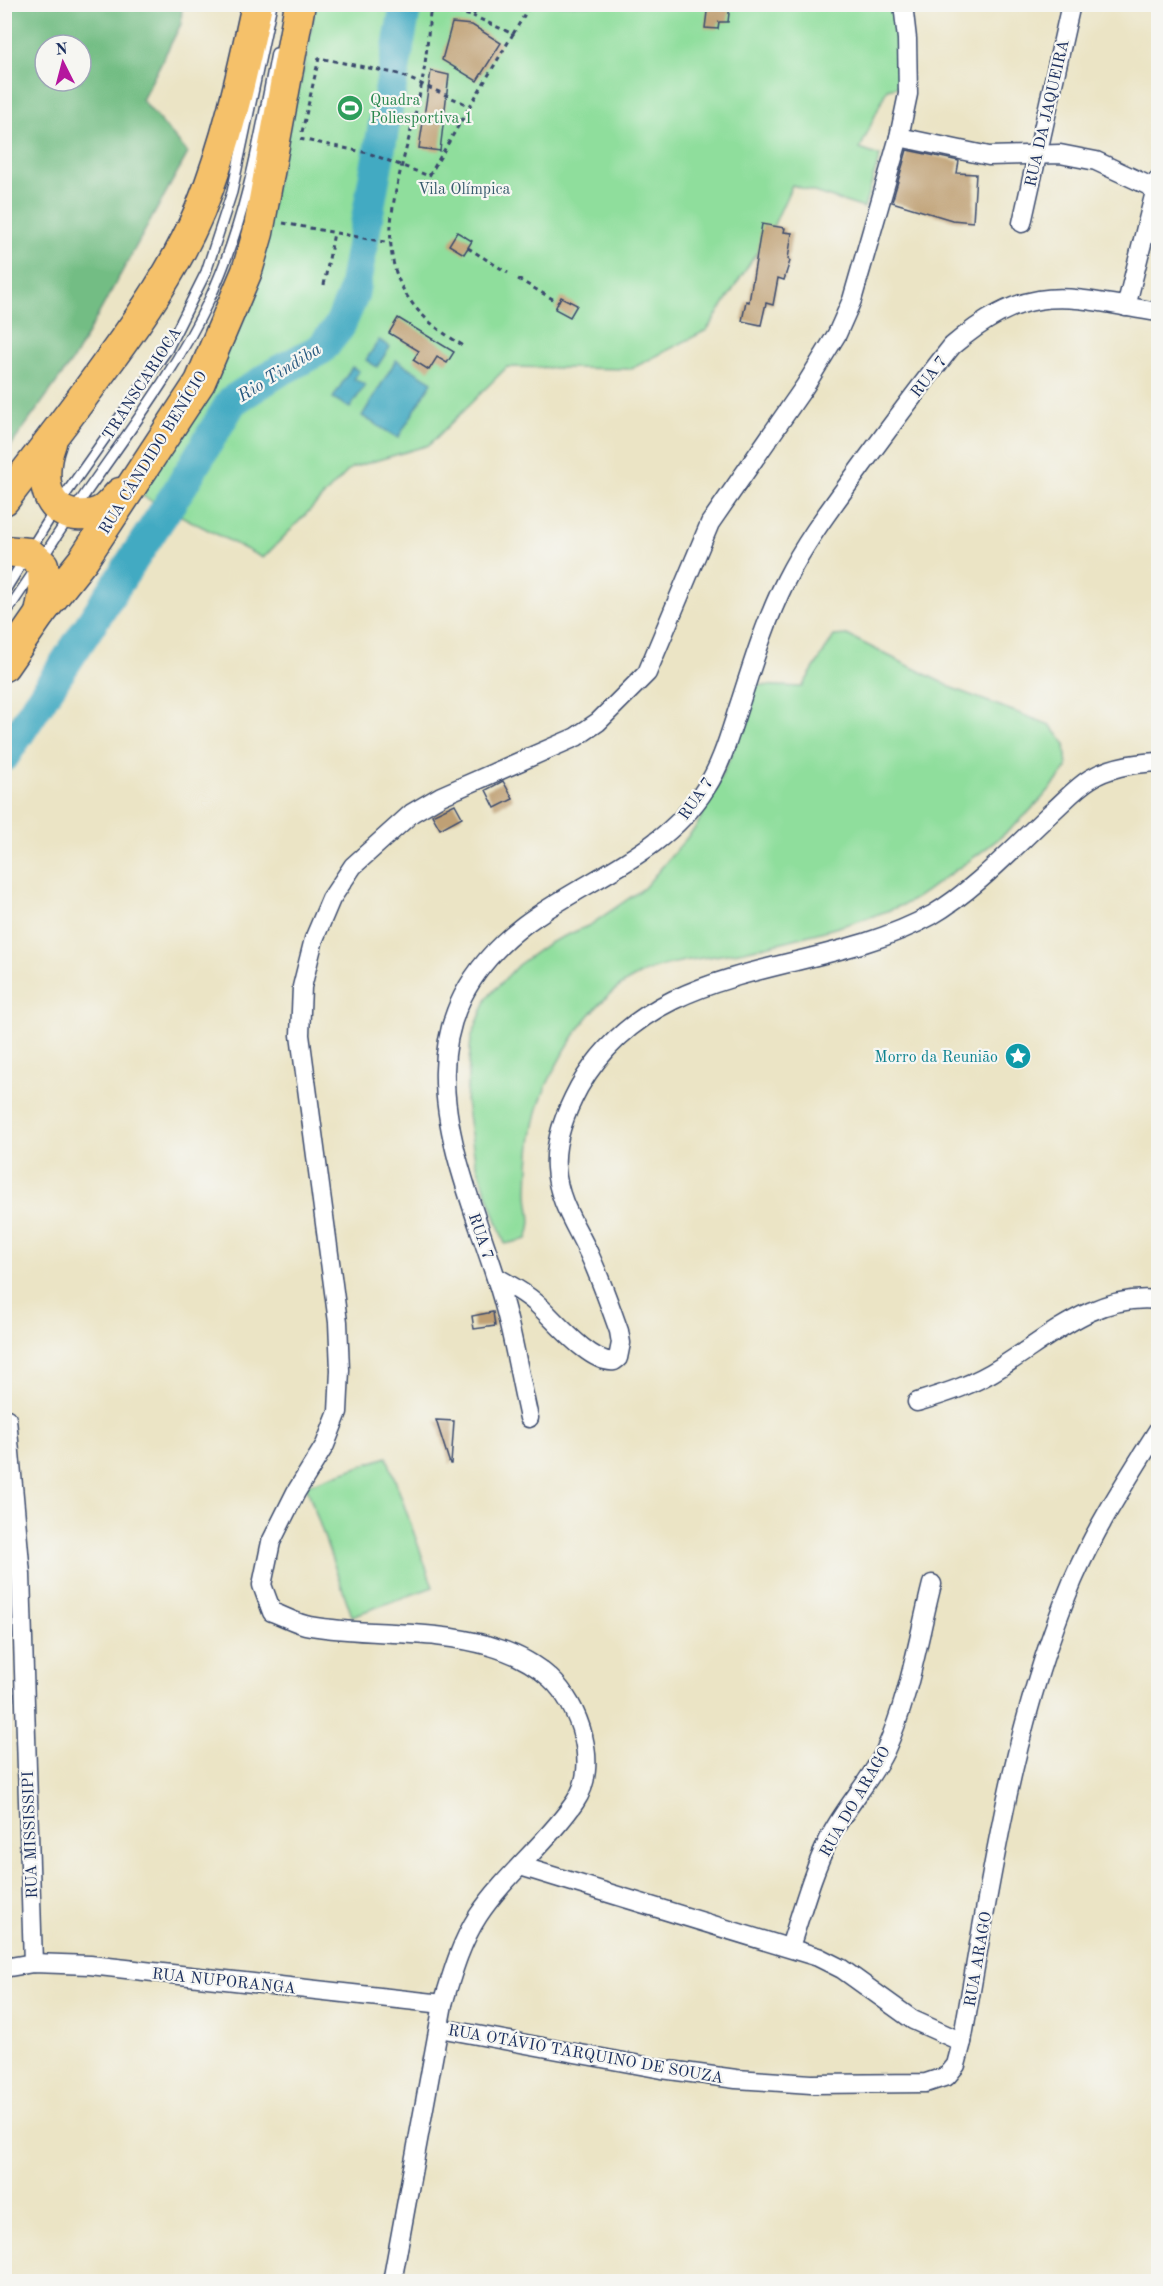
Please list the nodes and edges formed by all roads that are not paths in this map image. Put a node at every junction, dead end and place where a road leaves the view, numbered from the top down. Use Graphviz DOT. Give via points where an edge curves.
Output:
graph roads {
  1 [pos="256,4"];
  2 [pos="272,4"];
  3 [pos="300,4"];
  4 [pos="903,4"];
  5 [pos="1071,4"];
  6 [pos="279,39"];
  7 [pos="899,137"];
  8 [pos="1036,153"];
  9 [pos="1158,186"];
  10 [pos="1022,223"];
  11 [pos="1126,307"];
  12 [pos="1158,312"];
  13 [pos="53,438"];
  14 [pos="147,465"];
  15 [pos="4,500"];
  16 [pos="63,510"];
  17 [pos="25,555"];
  18 [pos="4,592"];
  19 [pos="40,614"];
  20 [pos="4,616"];
  21 [pos="4,666"];
  22 [pos="1158,762"];
  23 [pos="496,1277"];
  24 [pos="1158,1300"];
  25 [pos="917,1402"];
  26 [pos="529,1418"];
  27 [pos="7,1419"];
  28 [pos="1158,1430"];
  29 [pos="932,1584"];
  30 [pos="520,1866"];
  31 [pos="790,1947"];
  32 [pos="33,1964"];
  33 [pos="4,1968"];
  34 [pos="443,2004"];
  35 [pos="439,2028"];
  36 [pos="962,2042"];
  37 [pos="392,2282"];
  1 -- 13 [label="main road" via="235,109 195,221 158,292"];
  2 -- 16 [label="lane, TRANSCARIOCA" via="232,192 206,272 167,350"];
  3 -- 14 [label="main road, RUA CÂNDIDO BENÍCIO" via="269,186 247,271 200,382"];
  4 -- 7 [label="street" via="909,76"];
  5 -- 8 [label="street, RUA DA JAQUEIRA"];
  6 -- 16 [label="lane, TRANSCARIOCA" via="249,188 210,298 172,369"];
  7 -- 8 [label="street" via="989,156"];
  7 -- 30 [label="street" via="852,300 837,334 710,523 647,673 598,722 576,737 441,796 411,813 381,838 353,866 332,899 314,939 302,987 300,1035 304,1081 338,1322 338,1412 325,1445 271,1542 262,1585 272,1612 308,1626 453,1638 519,1657 550,1677 569,1701 581,1730 587,1757 584,1778 577,1801"];
  8 -- 9 [label="street" via="1096,161"];
  8 -- 10 [label="street, RUA DA JAQUEIRA"];
  9 -- 11 [label="street"];
  11 -- 12 [label="street, RUA 7"];
  11 -- 23 [label="street, RUA 7" via="1077,297 1043,298 1007,308 952,346 820,523 787,579 728,738 707,787 686,816 661,839 525,925 498,949 469,985 453,1020 445,1063 447,1110 458,1166"];
  13 -- 15 [label="main road"];
  13 -- 16 [label="main road" via="44,462 44,479 49,496"];
  14 -- 16 [label="main road" via="103,510 87,516"];
  14 -- 19 [label="main road, RUA CÂNDIDO BENÍCIO"];
  16 -- 17 [label="lane, TRANSCARIOCA"];
  16 -- 17 [label="lane, TRANSCARIOCA"];
  17 -- 18 [label="lane, TRANSCARIOCA"];
  17 -- 19 [label="main road" via="45,576"];
  17 -- 20 [label="lane, TRANSCARIOCA"];
  19 -- 21 [label="main road, RUA CÂNDIDO BENÍCIO"];
  22 -- 23 [label="street" via="1126,765 1091,778 992,868 934,914 854,947 734,976 677,997 636,1022 609,1046 574,1097 561,1127 556,1168 567,1212 590,1254 619,1331 618,1358 602,1360 581,1346 535,1302"];
  23 -- 26 [label="street, RUA 7"];
  24 -- 25 [label="street" via="1129,1300 1084,1314 969,1385"];
  27 -- 32 [label="street, RUA MISSISSIPI" via="21,1574"];
  28 -- 36 [label="street, RUA ARAGO" via="1079,1567 1035,1682 1011,1774"];
  29 -- 31 [label="street, RUA DO ARAGO" via="895,1726 884,1753 829,1840"];
  30 -- 31 [label="street"];
  30 -- 34 [label="street" via="476,1919"];
  31 -- 36 [label="street" via="842,1969 913,2020"];
  32 -- 33 [label="street, RUA NUPORANGA"];
  32 -- 34 [label="street, RUA NUPORANGA" via="90,1965"];
  34 -- 35 [label="street"];
  35 -- 36 [label="street, RUA OTÁVIO TARQUINO DE SOUZA" via="662,2069 811,2084 926,2083 947,2076 956,2065"];
  35 -- 37 [label="street"];
}
